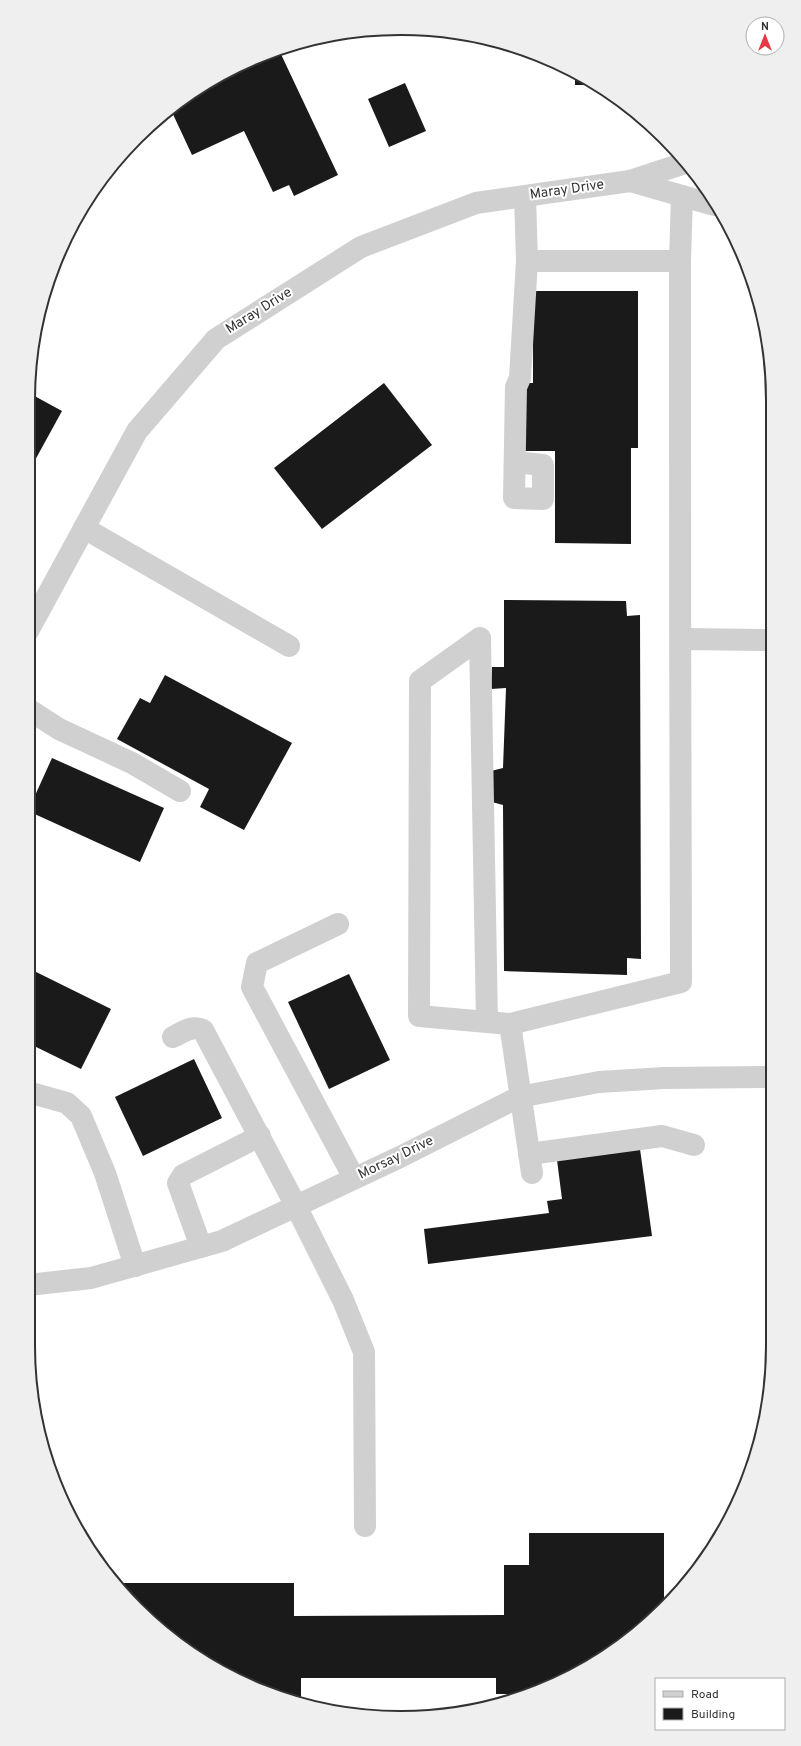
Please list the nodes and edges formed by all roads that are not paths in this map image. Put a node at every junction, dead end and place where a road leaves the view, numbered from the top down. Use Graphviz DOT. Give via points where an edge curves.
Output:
graph roads {
  1 [pos="679,165"];
  2 [pos="630,181"];
  3 [pos="525,196"];
  4 [pos="682,196"];
  5 [pos="708,203"];
  6 [pos="680,261"];
  7 [pos="527,262"];
  8 [pos="515,462"];
  9 [pos="84,528"];
  10 [pos="35,618"];
  11 [pos="681,639"];
  12 [pos="766,640"];
  13 [pos="289,646"];
  14 [pos="35,714"];
  15 [pos="180,791"];
  16 [pos="338,924"];
  17 [pos="487,1022"];
  18 [pos="510,1024"];
  19 [pos="173,1037"];
  20 [pos="766,1077"];
  21 [pos="35,1094"];
  22 [pos="519,1097"];
  23 [pos="260,1136"];
  24 [pos="694,1145"];
  25 [pos="354,1178"];
  26 [pos="296,1206"];
  27 [pos="201,1247"];
  28 [pos="134,1266"];
  29 [pos="35,1284"];
  30 [pos="365,1526"];
  1 -- 2 [label="street"];
  2 -- 3 [label="street, Maray Drive"];
  2 -- 4 [label="street"];
  3 -- 7 [label="street"];
  3 -- 9 [label="street, Maray Drive" via="476,203 361,247 216,339 137,431"];
  4 -- 5 [label="street"];
  4 -- 6 [label="street"];
  6 -- 7 [label="street"];
  6 -- 11 [label="street"];
  7 -- 8 [label="street" via="520,378 516,386"];
  9 -- 10 [label="street, Maray Drive"];
  9 -- 13 [label="street"];
  11 -- 12 [label="street"];
  11 -- 18 [label="street" via="681,982"];
  14 -- 15 [label="street" via="59,729 132,763"];
  16 -- 25 [label="street" via="257,963 252,987"];
  17 -- 17 [label="street" via="419,1016 420,681 480,638"];
  17 -- 18 [label="street"];
  18 -- 22 [label="street"];
  19 -- 23 [label="street" via="197,1027 203,1030"];
  20 -- 22 [label="street, Morsay Drive" via="664,1078 599,1082"];
  21 -- 28 [label="street" via="67,1103 81,1116 105,1173"];
  22 -- 24 [label="street" via="530,1163 662,1136"];
  22 -- 25 [label="street, Morsay Drive"];
  23 -- 26 [label="street"];
  23 -- 27 [label="street" via="183,1175 178,1183"];
  25 -- 26 [label="street, Morsay Drive"];
  26 -- 27 [label="street, Morsay Drive" via="222,1241"];
  26 -- 30 [label="street" via="343,1300 364,1352"];
  27 -- 28 [label="street, Morsay Drive"];
  28 -- 29 [label="street, Morsay Drive" via="91,1278"];
}
